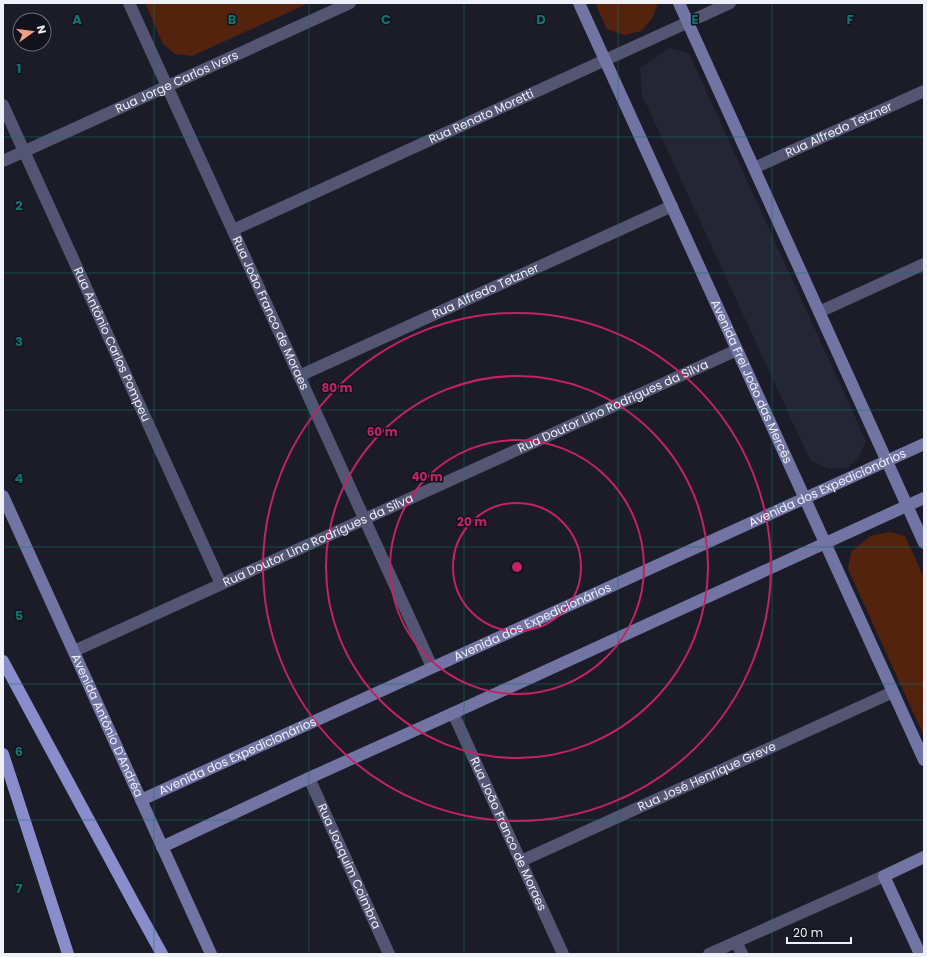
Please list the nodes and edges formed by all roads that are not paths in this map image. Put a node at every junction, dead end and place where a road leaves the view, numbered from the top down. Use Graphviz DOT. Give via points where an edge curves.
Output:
graph roads {
  1 [pos="129,3"];
  2 [pos="350,3"];
  3 [pos="579,3"];
  4 [pos="679,3"];
  5 [pos="730,3"];
  6 [pos="688,22"];
  7 [pos="605,60"];
  8 [pos="167,86"];
  9 [pos="924,91"];
  10 [pos="3,105"];
  11 [pos="24,151"];
  12 [pos="3,161"];
  13 [pos="754,168"];
  14 [pos="672,206"];
  15 [pos="233,230"];
  16 [pos="924,264"];
  17 [pos="819,312"];
  18 [pos="737,350"];
  19 [pos="299,376"];
  20 [pos="924,444"];
  21 [pos="887,461"];
  22 [pos="3,496"];
  23 [pos="804,498"];
  24 [pos="924,498"];
  25 [pos="907,506"];
  26 [pos="365,519"];
  27 [pos="924,543"];
  28 [pos="825,544"];
  29 [pos="221,584"];
  30 [pos="74,651"];
  31 [pos="3,661"];
  32 [pos="432,667"];
  33 [pos="893,692"];
  34 [pos="453,713"];
  35 [pos="3,754"];
  36 [pos="924,760"];
  37 [pos="309,778"];
  38 [pos="141,800"];
  39 [pos="162,847"];
  40 [pos="924,858"];
  41 [pos="521,861"];
  42 [pos="884,876"];
  43 [pos="736,942"];
  44 [pos="68,954"];
  45 [pos="162,954"];
  46 [pos="211,954"];
  47 [pos="389,954"];
  48 [pos="563,954"];
  49 [pos="709,954"];
  50 [pos="742,954"];
  51 [pos="920,954"];
  1 -- 8 [label="street, Rua João Franco de Moraes"];
  2 -- 8 [label="street, Rua Jorge Carlos Ivers"];
  3 -- 7 [label="street, Avenida Frei João das Mercês"];
  4 -- 6 [label="street"];
  5 -- 6 [label="street, Rua Renato Moretti"];
  6 -- 7 [label="street, Rua Renato Moretti"];
  6 -- 13 [label="street"];
  7 -- 14 [label="street, Avenida Frei João das Mercês"];
  7 -- 15 [label="street, Rua Renato Moretti"];
  8 -- 11 [label="street, Rua Jorge Carlos Ivers"];
  8 -- 15 [label="street, Rua João Franco de Moraes"];
  9 -- 13 [label="street, Rua Alfredo Tetzner"];
  10 -- 11 [label="street, Rua Antônio Carlos Pompeu"];
  11 -- 12 [label="street, Rua Jorge Carlos Ivers"];
  11 -- 29 [label="street, Rua Antônio Carlos Pompeu"];
  13 -- 17 [label="street"];
  14 -- 18 [label="street, Avenida Frei João das Mercês"];
  14 -- 19 [label="street, Rua Alfredo Tetzner"];
  15 -- 19 [label="street, Rua João Franco de Moraes"];
  16 -- 17 [label="street"];
  17 -- 21 [label="street"];
  18 -- 23 [label="street, Avenida Frei João das Mercês"];
  18 -- 26 [label="street, Rua Doutor Lino Rodrigues da Silva"];
  19 -- 26 [label="street, Rua João Franco de Moraes"];
  20 -- 21 [label="street, Avenida dos Expedicionários"];
  21 -- 23 [label="street, Avenida dos Expedicionários"];
  21 -- 25 [label="street"];
  22 -- 30 [label="street, Avenida Antônio D'Andréa"];
  23 -- 28 [label="street, Avenida Frei João das Mercês"];
  23 -- 32 [label="street, Avenida dos Expedicionários"];
  24 -- 25 [label="street"];
  25 -- 27 [label="street"];
  25 -- 28 [label="street"];
  26 -- 29 [label="street, Rua Doutor Lino Rodrigues da Silva"];
  26 -- 32 [label="street, Rua João Franco de Moraes"];
  28 -- 33 [label="street, Avenida Frei João das Mercês"];
  28 -- 34 [label="street"];
  29 -- 30 [label="street, Rua Doutor Lino Rodrigues da Silva"];
  30 -- 38 [label="street, Avenida Antônio D'Andréa"];
  31 -- 45 [label="main road"];
  32 -- 38 [label="street, Avenida dos Expedicionários"];
  33 -- 36 [label="street, Avenida Frei João das Mercês"];
  33 -- 41 [label="street, Rua José Henrique Greve"];
  34 -- 37 [label="street"];
  34 -- 41 [label="street, Rua João Franco de Moraes"];
  35 -- 44 [label="main road"];
  37 -- 39 [label="street"];
  37 -- 47 [label="street, Rua Joaquim Coimbra"];
  38 -- 39 [label="street, Avenida Antônio D'Andréa"];
  39 -- 46 [label="street, Avenida Antônio D'Andréa"];
  40 -- 42 [label="street"];
  41 -- 48 [label="street, Rua João Franco de Moraes"];
  42 -- 43 [label="street"];
  42 -- 51 [label="street"];
  43 -- 49 [label="street"];
  43 -- 50 [label="street"];
}
